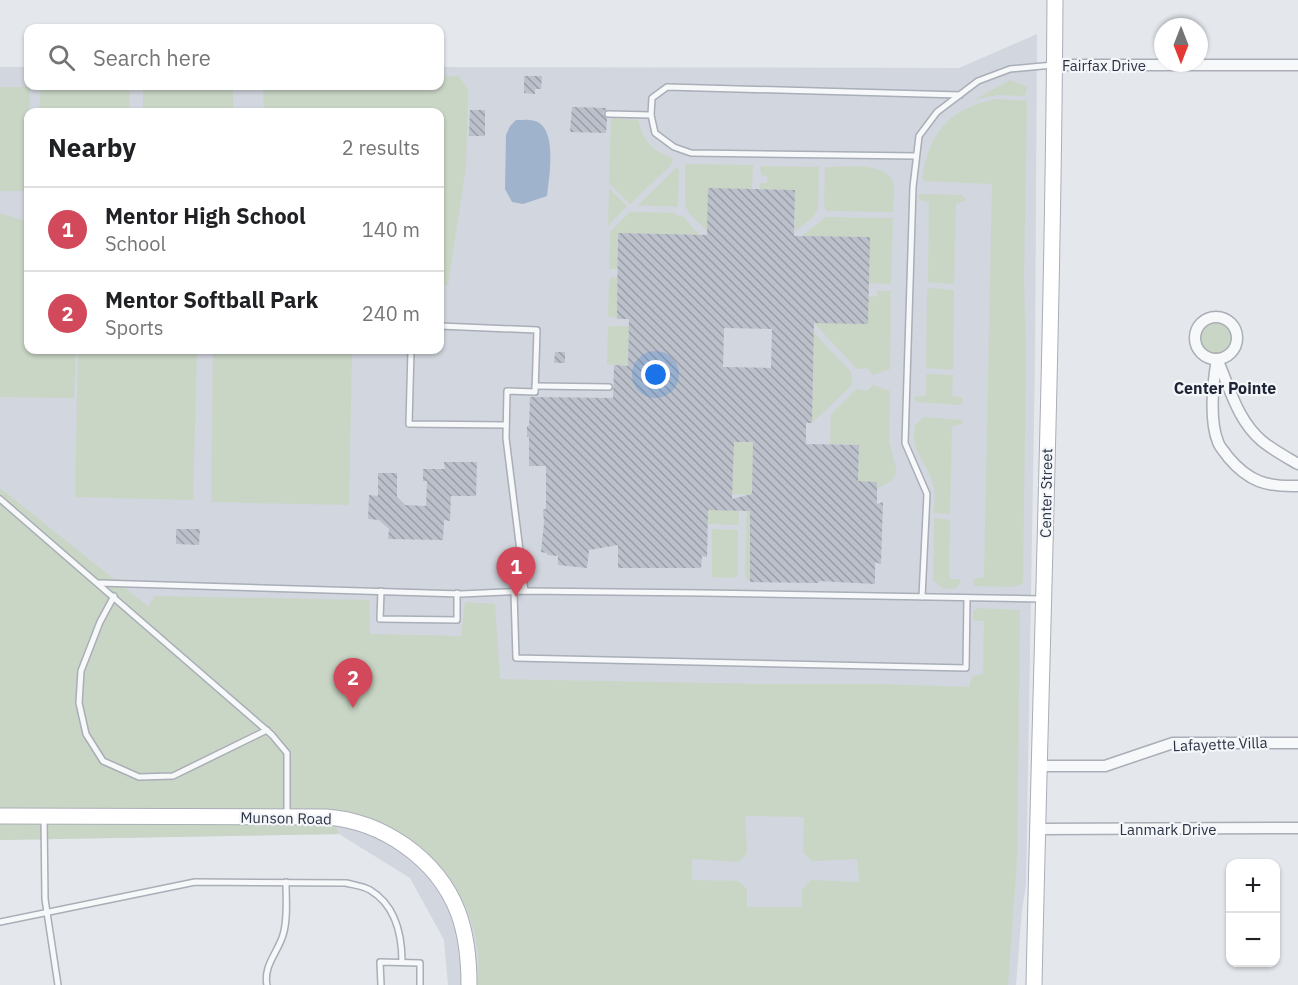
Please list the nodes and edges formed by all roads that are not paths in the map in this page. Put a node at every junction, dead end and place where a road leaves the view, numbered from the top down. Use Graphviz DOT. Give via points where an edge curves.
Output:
graph roads {
  1 [pos="1055,0"];
  2 [pos="1055,65"];
  3 [pos="1298,65"];
  4 [pos="960,95"];
  5 [pos="608,114"];
  6 [pos="651,115"];
  7 [pos="916,156"];
  8 [pos="444,326"];
  9 [pos="411,354"];
  10 [pos="1217,359"];
  11 [pos="535,386"];
  12 [pos="609,387"];
  13 [pos="506,425"];
  14 [pos="1298,464"];
  15 [pos="1298,486"];
  16 [pos="0,499"];
  17 [pos="99,583"];
  18 [pos="381,591"];
  19 [pos="525,591"];
  20 [pos="457,593"];
  21 [pos="514,593"];
  22 [pos="114,596"];
  23 [pos="922,597"];
  24 [pos="968,598"];
  25 [pos="1044,599"];
  26 [pos="267,730"];
  27 [pos="1298,743"];
  28 [pos="1038,766"];
  29 [pos="0,816"];
  30 [pos="44,816"];
  31 [pos="287,817"];
  32 [pos="1298,828"];
  33 [pos="1037,829"];
  34 [pos="286,882"];
  35 [pos="46,912"];
  36 [pos="0,922"];
  37 [pos="402,962"];
  38 [pos="58,985"];
  39 [pos="267,985"];
  40 [pos="381,985"];
  41 [pos="420,985"];
  42 [pos="469,985"];
  43 [pos="1034,985"];
  1 -- 2 [label="main road, Center Street"];
  2 -- 3 [label="street, Fairfax Drive"];
  2 -- 4 [label="lane" via="1010,69 978,81"];
  2 -- 25 [label="main road, Center Street"];
  4 -- 6 [label="lane" via="667,87 652,98"];
  4 -- 7 [label="lane" via="937,112 919,136"];
  5 -- 6 [label="lane"];
  6 -- 7 [label="lane" via="655,134 691,153"];
  7 -- 23 [label="lane" via="905,443 927,494"];
  8 -- 11 [label="lane" via="537,330"];
  9 -- 13 [label="lane" via="409,424"];
  10 -- 10 [label="street" via="1232,352 1237,336 1230,321 1214,316 1199,324 1194,339 1202,354"];
  10 -- 14 [label="street" via="1250,429"];
  10 -- 15 [label="street" via="1213,389 1219,445 1245,475 1262,483"];
  11 -- 12 [label="lane"];
  11 -- 13 [label="lane" via="535,392 507,391"];
  13 -- 19 [label="lane"];
  16 -- 17 [label="lane"];
  17 -- 18 [label="lane"];
  17 -- 22 [label="lane"];
  18 -- 20 [label="lane"];
  18 -- 20 [label="lane" via="380,619 457,620"];
  19 -- 21 [label="lane"];
  19 -- 23 [label="lane"];
  20 -- 21 [label="lane"];
  21 -- 24 [label="lane" via="516,658 966,668"];
  22 -- 26 [label="lane"];
  22 -- 26 [label="lane" via="81,670 80,703 87,734 103,761 139,777 172,776"];
  23 -- 24 [label="lane"];
  24 -- 25 [label="lane"];
  25 -- 28 [label="main road, Center Street"];
  26 -- 31 [label="lane" via="287,753"];
  27 -- 28 [label="street, Lafayette Villa" via="1173,743 1105,766"];
  28 -- 33 [label="main road, Center Street"];
  29 -- 30 [label="main road, Munson Road"];
  30 -- 31 [label="main road, Munson Road"];
  30 -- 35 [label="lane"];
  31 -- 42 [label="main road, Munson Road" via="338,818 377,830 427,863 457,910 467,951"];
  32 -- 33 [label="street, Lanmark Drive"];
  33 -- 43 [label="main road, Center Street"];
  34 -- 35 [label="lane" via="195,882"];
  34 -- 37 [label="lane" via="346,883 368,888 386,902 398,926"];
  34 -- 39 [label="lane" via="286,919 267,971"];
  35 -- 36 [label="lane"];
  35 -- 38 [label="lane"];
  37 -- 40 [label="lane" via="380,962"];
  37 -- 41 [label="lane" via="420,963"];
}
